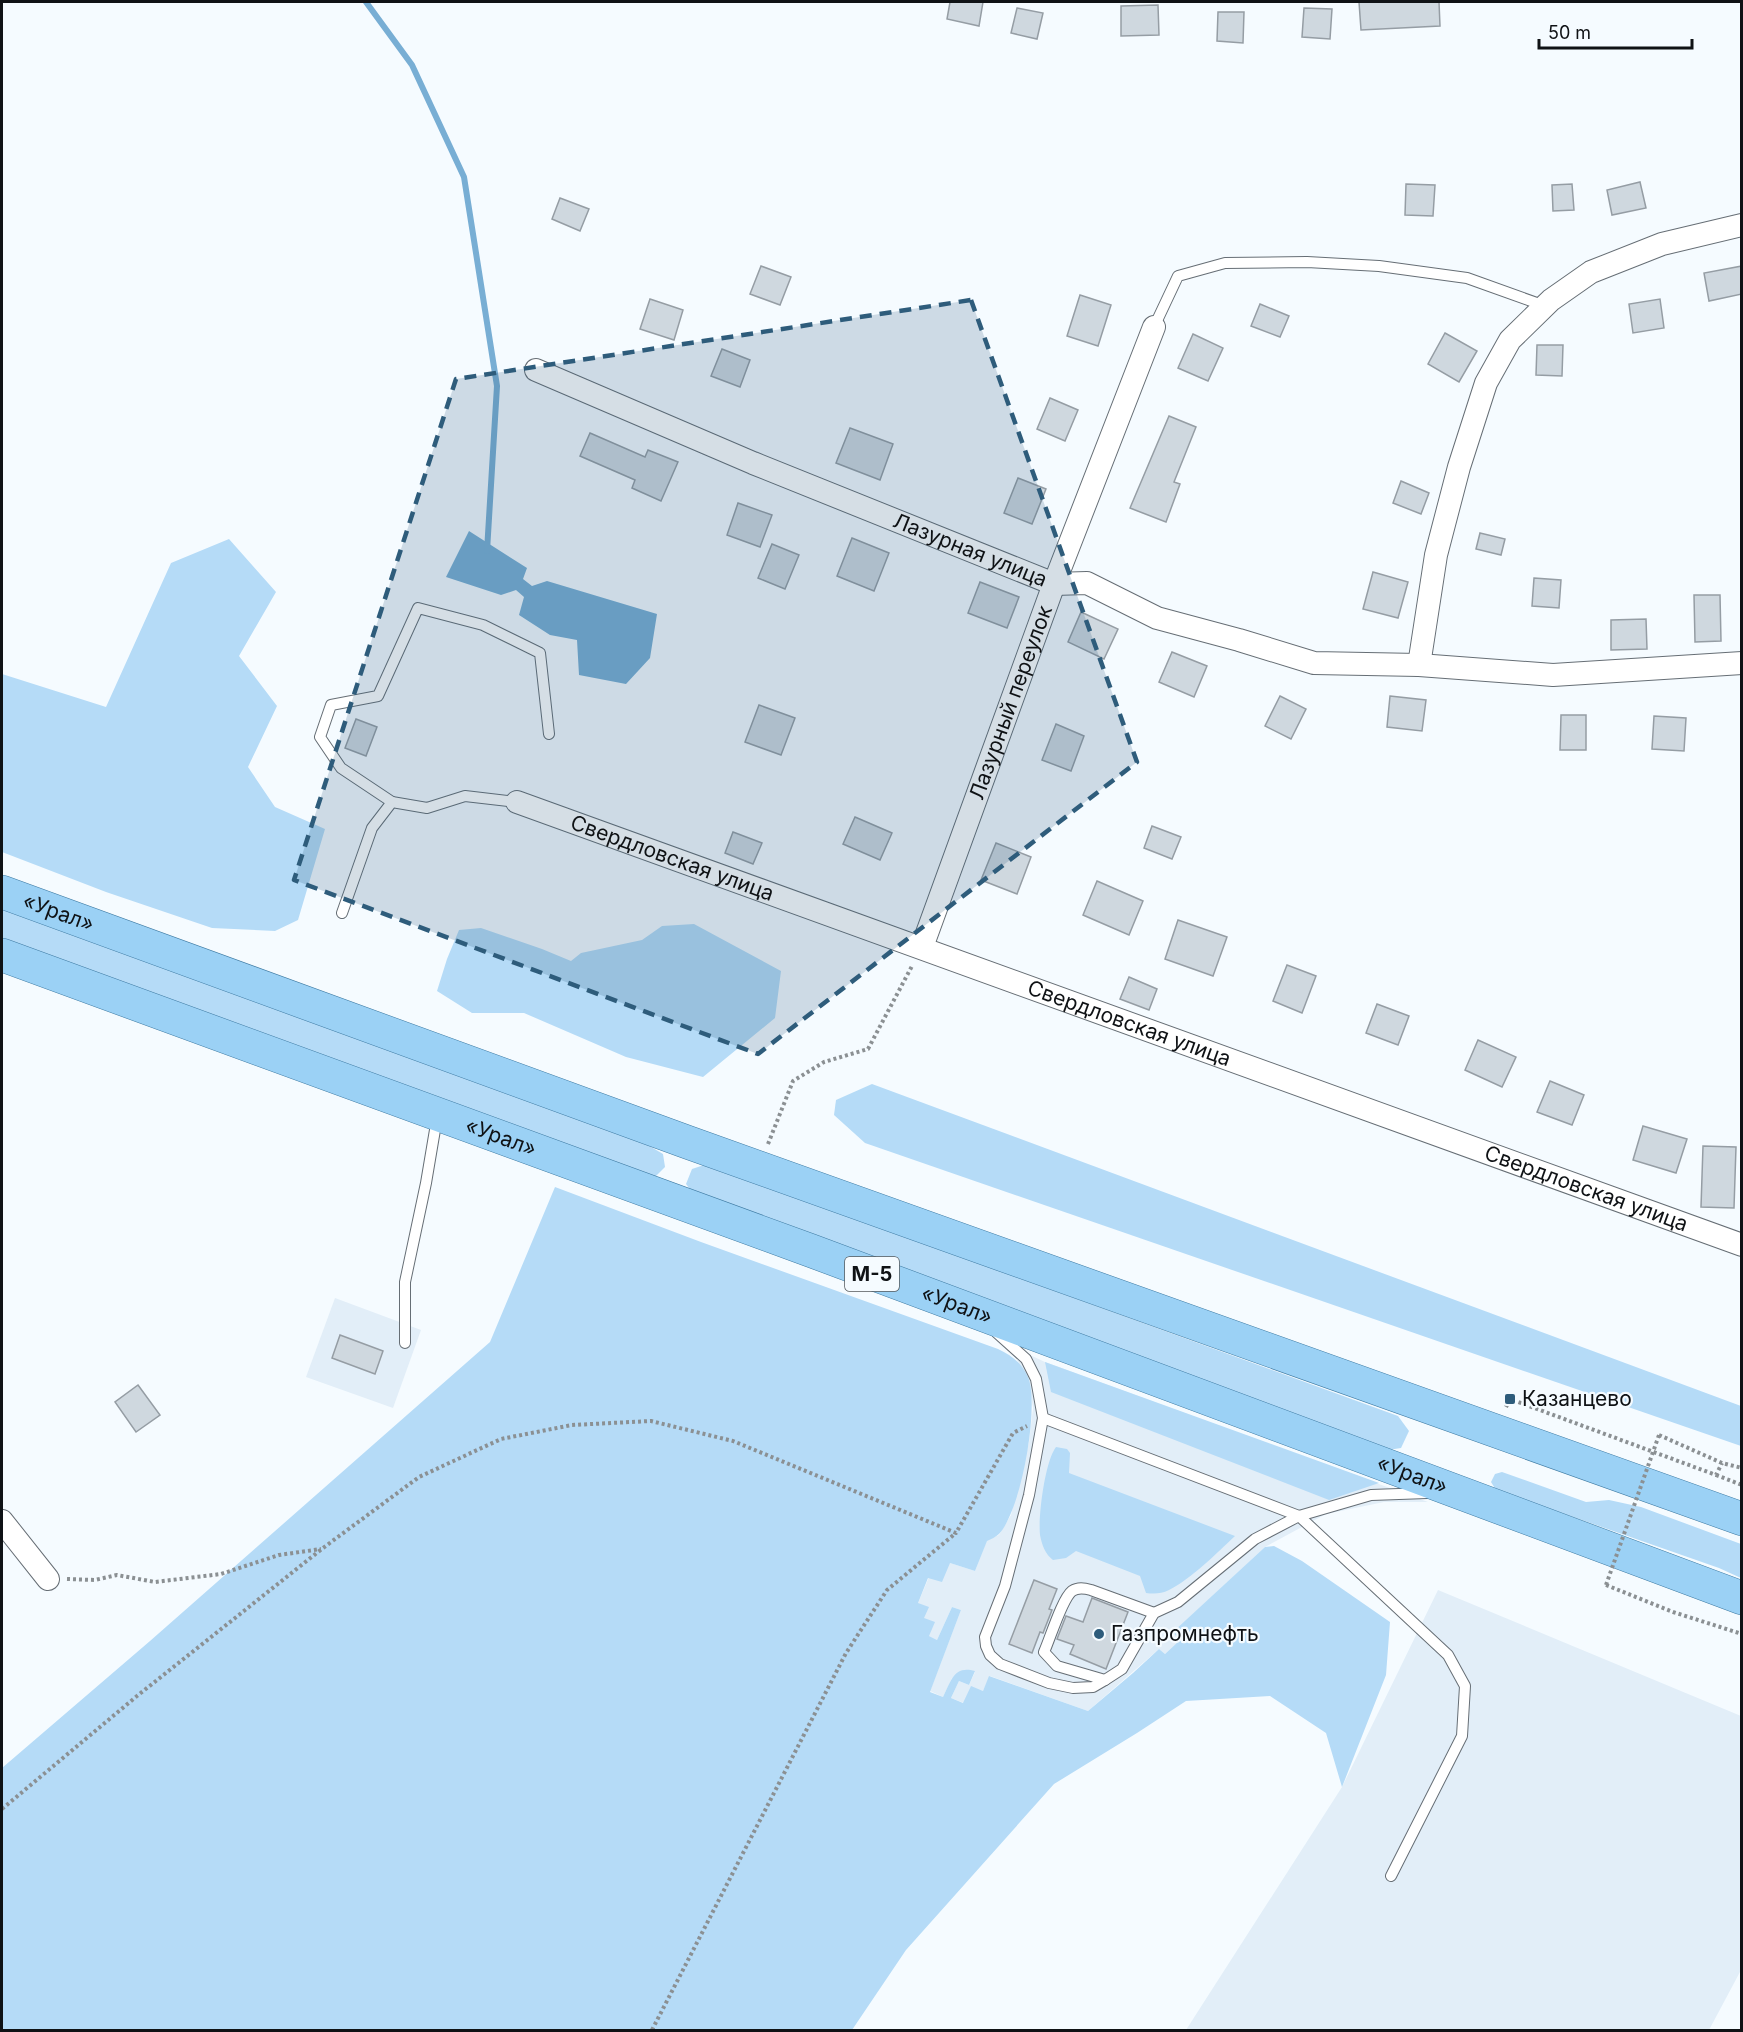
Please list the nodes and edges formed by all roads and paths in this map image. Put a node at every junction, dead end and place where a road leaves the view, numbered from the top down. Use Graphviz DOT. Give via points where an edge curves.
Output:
graph roads {
  1 [pos="1742,225"];
  2 [pos="1545,306"];
  3 [pos="1154,327"];
  4 [pos="536,370"];
  5 [pos="1054,584"];
  6 [pos="1742,663"];
  7 [pos="1419,665"];
  8 [pos="549,734"];
  9 [pos="392,802"];
  10 [pos="517,802"];
  11 [pos="2,892"];
  12 [pos="342,913"];
  13 [pos="922,947"];
  14 [pos="2,955"];
  15 [pos="438,1116"];
  16 [pos="759,1168"];
  17 [pos="1742,1245"];
  18 [pos="974,1312"];
  19 [pos="405,1342"];
  20 [pos="1043,1418"];
  21 [pos="1494,1431"];
  22 [pos="1722,1463"];
  23 [pos="1742,1468"];
  24 [pos="1716,1474"];
  25 [pos="1742,1485"];
  26 [pos="1484,1503"];
  27 [pos="1299,1516"];
  28 [pos="1742,1519"];
  29 [pos="2,1521"];
  30 [pos="956,1533"];
  31 [pos="323,1548"];
  32 [pos="48,1579"];
  33 [pos="1742,1598"];
  34 [pos="1154,1613"];
  35 [pos="1742,1634"];
  36 [pos="1105,1680"];
  37 [pos="2,1809"];
  38 [pos="1391,1876"];
  39 [pos="652,2031"];
  1 -- 2 [label="street" via="1662,244 1592,272"];
  2 -- 3 [label="lane" via="1467,278 1379,266 1225,263 1178,276"];
  2 -- 7 [label="street" via="1510,340 1486,383 1436,555"];
  3 -- 5 [label="street, Лазурный переулок"];
  4 -- 5 [label="street, Лазурная улица" via="753,463"];
  5 -- 7 [label="street, Лазурная улица" via="1088,583 1158,618 1314,663"];
  5 -- 13 [label="street, Лазурный переулок"];
  6 -- 7 [label="street, Лазурная улица" via="1553,675"];
  8 -- 9 [label="lane" via="540,653 483,625 418,608 378,696 331,705 320,737 341,768"];
  9 -- 10 [label="lane" via="427,808 465,796"];
  9 -- 12 [label="lane" via="372,828"];
  10 -- 13 [label="street, Свердловская улица"];
  11 -- 16 [label="main road, «Урал»"];
  13 -- 16 [label="path" via="868,1049 824,1062 793,1081"];
  13 -- 17 [label="street, Свердловская улица"];
  14 -- 15 [label="main road, «Урал» / М-5"];
  15 -- 18 [label="main road, «Урал» / М-5"];
  15 -- 19 [label="lane" via="405,1282"];
  16 -- 21 [label="main road, «Урал»"];
  18 -- 20 [label="lane" via="1026,1359 1036,1379"];
  18 -- 26 [label="main road, «Урал» / М-5"];
  20 -- 27 [label="lane"];
  20 -- 30 [label="path" via="1013,1433"];
  20 -- 36 [label="lane" via="1029,1495 1005,1586 985,1637 986,1646 1000,1664 1049,1683 1083,1688"];
  21 -- 24 [label="path" via="1510,1399"];
  21 -- 28 [label="main road, «Урал»"];
  22 -- 23 [label="path"];
  22 -- 24 [label="path"];
  22 -- 35 [label="path, bridge" via="1659,1435 1606,1585"];
  24 -- 25 [label="path"];
  26 -- 27 [label="lane" via="1429,1492 1371,1495"];
  26 -- 33 [label="main road, «Урал» / М-5"];
  27 -- 34 [label="lane" via="1255,1539 1178,1602"];
  27 -- 38 [label="lane" via="1448,1655 1465,1686 1462,1736"];
  29 -- 32 [label="street"];
  30 -- 31 [label="path" via="733,1441 651,1421 572,1425 501,1439 419,1477"];
  30 -- 39 [label="path" via="887,1590 846,1653"];
  31 -- 32 [label="path" via="279,1555 221,1574 166,1581 117,1575 95,1580"];
  31 -- 37 [label="path"];
  34 -- 36 [label="lane" via="1122,1669"];
  34 -- 36 [label="lane" via="1081,1588 1066,1598 1044,1652 1057,1666"];
}
